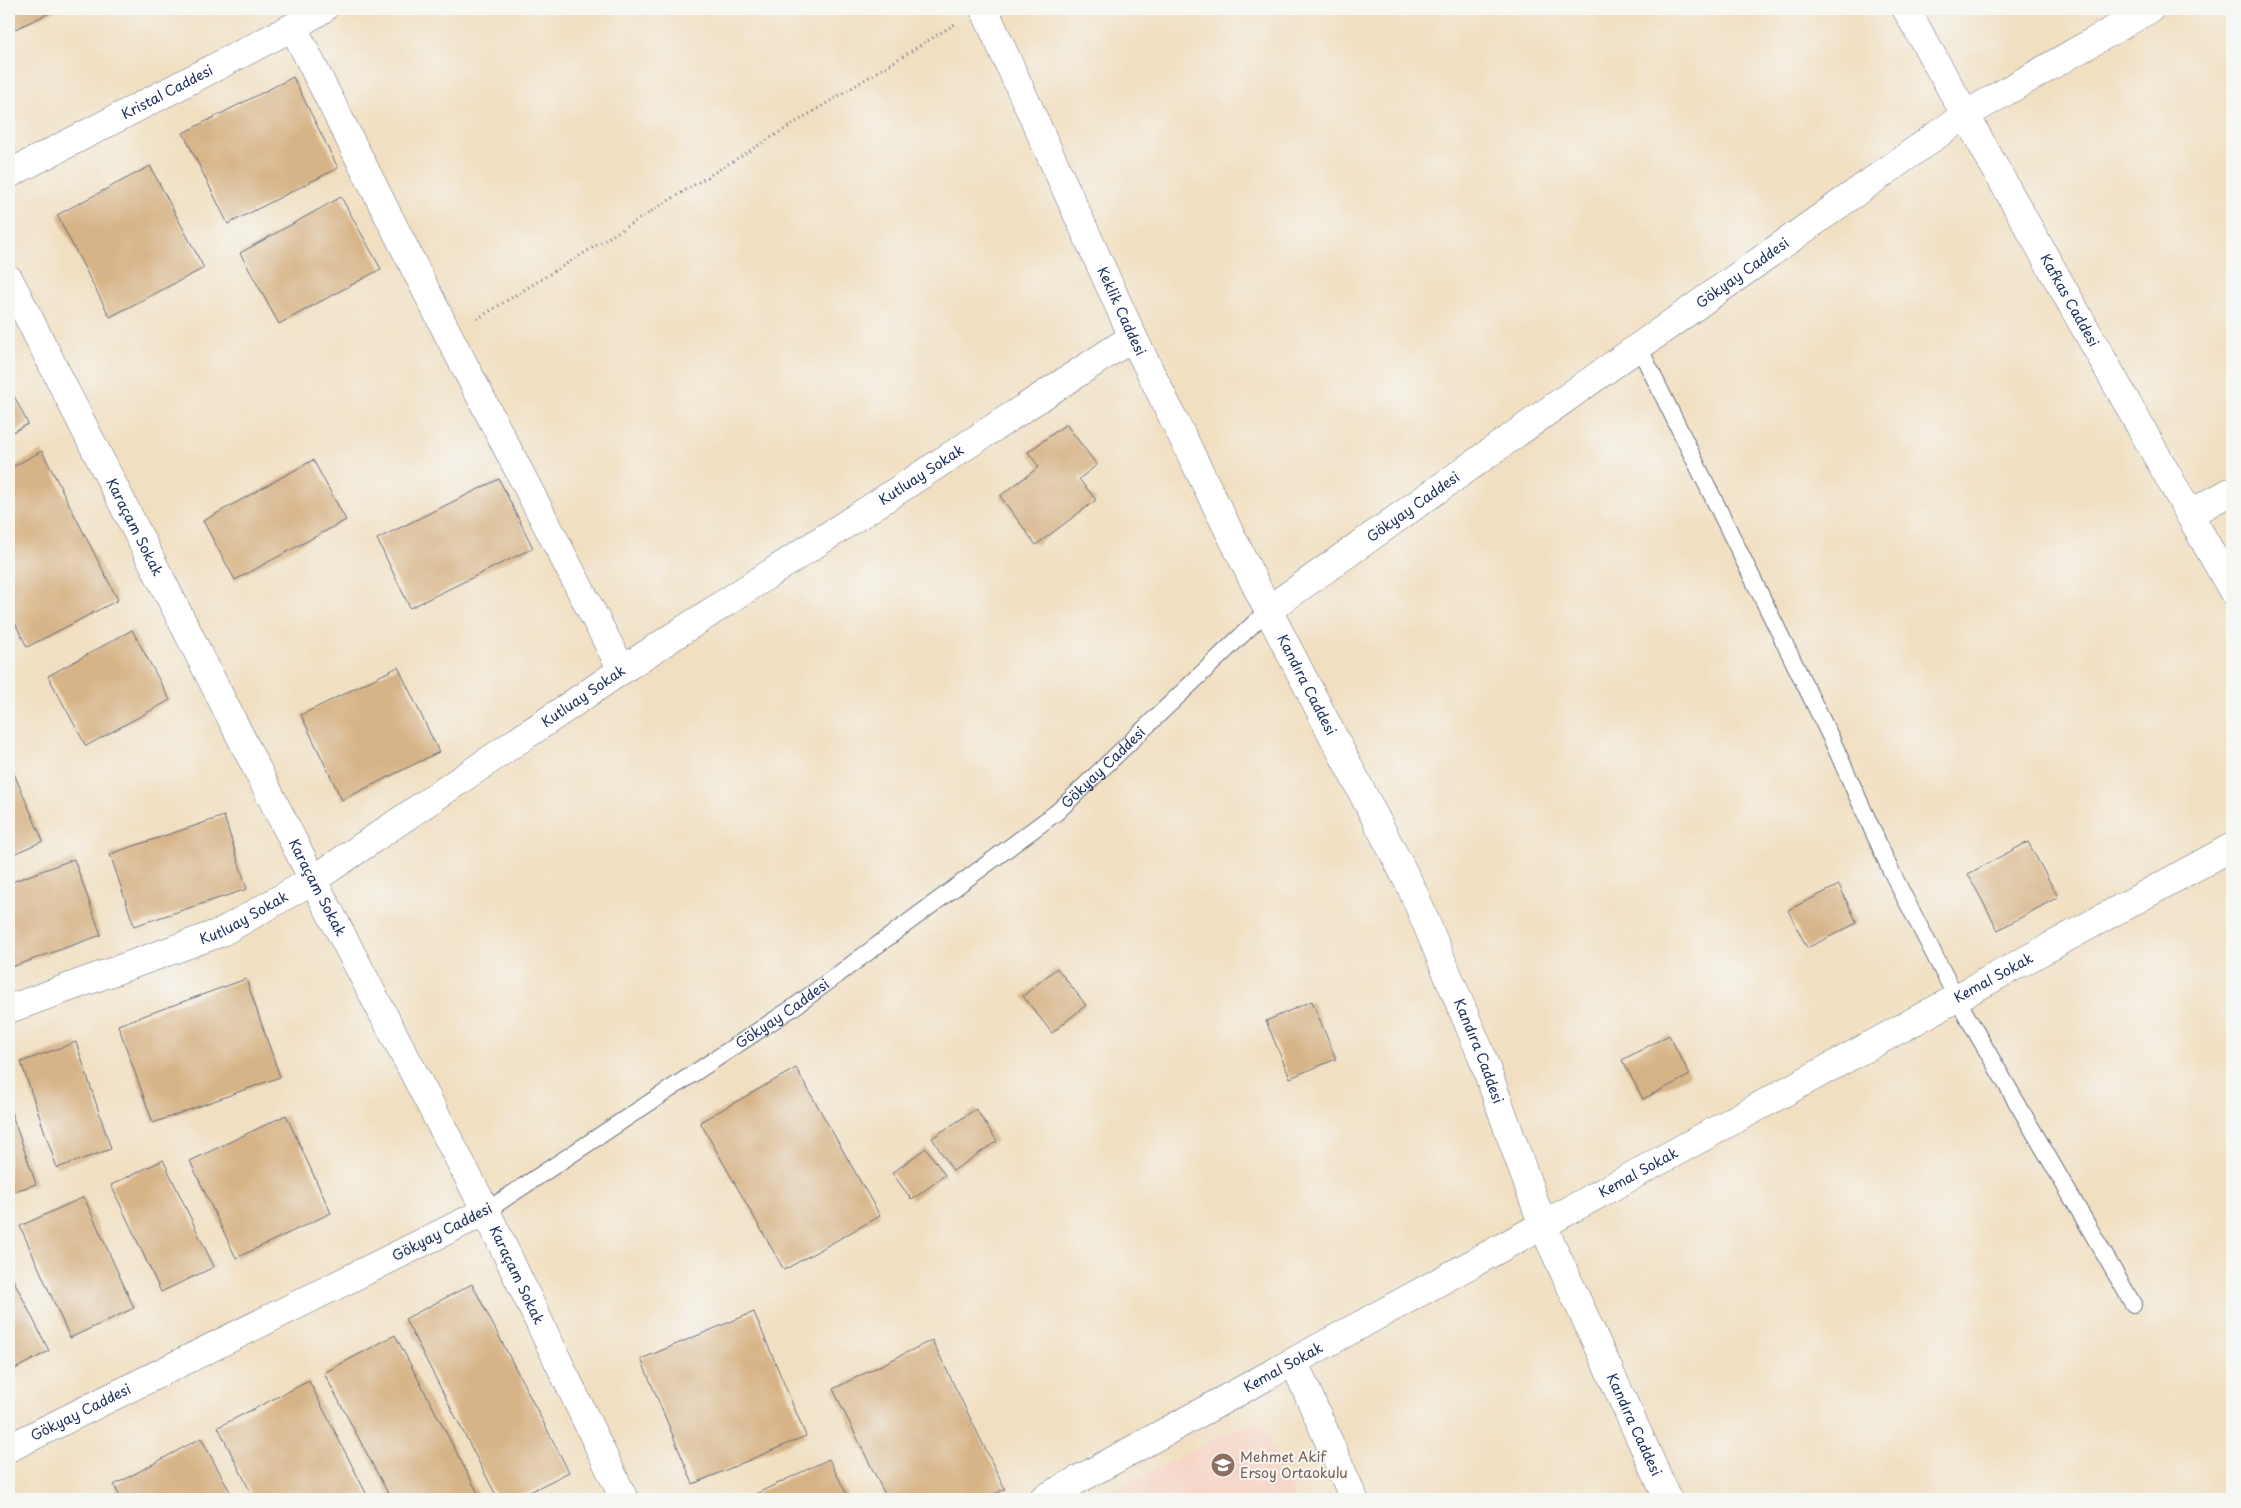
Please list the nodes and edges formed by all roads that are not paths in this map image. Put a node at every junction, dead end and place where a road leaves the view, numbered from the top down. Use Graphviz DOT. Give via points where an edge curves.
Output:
graph roads {
  1 [pos="322,9"];
  2 [pos="1906,9"];
  3 [pos="2150,9"];
  4 [pos="974,14"];
  5 [pos="294,26"];
  6 [pos="1966,114"];
  7 [pos="9,174"];
  8 [pos="9,279"];
  9 [pos="1133,337"];
  10 [pos="1639,347"];
  11 [pos="2232,492"];
  12 [pos="2189,514"];
  13 [pos="2232,590"];
  14 [pos="1268,610"];
  15 [pos="622,670"];
  16 [pos="2232,847"];
  17 [pos="313,880"];
  18 [pos="1957,999"];
  19 [pos="9,1010"];
  20 [pos="486,1211"];
  21 [pos="1543,1226"];
  22 [pos="2133,1304"];
  23 [pos="1294,1362"];
  24 [pos="9,1448"];
  25 [pos="624,1499"];
  26 [pos="1043,1499"];
  27 [pos="1354,1499"];
  28 [pos="1668,1499"];
  1 -- 5 [label="street, Kristal Caddesi"];
  2 -- 6 [label="street, Kafkas Caddesi"];
  3 -- 6 [label="street, Gökyay Caddesi"];
  4 -- 9 [label="street, Keklik Caddesi"];
  5 -- 7 [label="street, Kristal Caddesi"];
  5 -- 15 [label="street" via="448,336"];
  6 -- 10 [label="street, Gökyay Caddesi"];
  6 -- 12 [label="street, Kafkas Caddesi"];
  8 -- 17 [label="street, Karaçam Sokak"];
  9 -- 14 [label="street, Keklik Caddesi"];
  9 -- 15 [label="street, Kutluay Sokak"];
  10 -- 14 [label="street, Gökyay Caddesi"];
  10 -- 18 [label="lane" via="1831,738 1890,869"];
  11 -- 12 [label="street"];
  12 -- 13 [label="street, Kafkas Caddesi"];
  14 -- 20 [label="lane, Gökyay Caddesi" via="1057,812 794,1008"];
  14 -- 21 [label="street, Kandıra Caddesi" via="1411,887 1481,1054"];
  15 -- 17 [label="street, Kutluay Sokak"];
  16 -- 18 [label="street, Kemal Sokak"];
  17 -- 19 [label="street, Kutluay Sokak" via="222,932"];
  17 -- 20 [label="street, Karaçam Sokak"];
  18 -- 21 [label="street, Kemal Sokak"];
  18 -- 22 [label="lane"];
  20 -- 24 [label="street, Gökyay Caddesi"];
  20 -- 25 [label="street, Karaçam Sokak"];
  21 -- 23 [label="street, Kemal Sokak"];
  21 -- 28 [label="street, Kandıra Caddesi"];
  23 -- 26 [label="street, Kemal Sokak"];
  23 -- 27 [label="street"];
}
